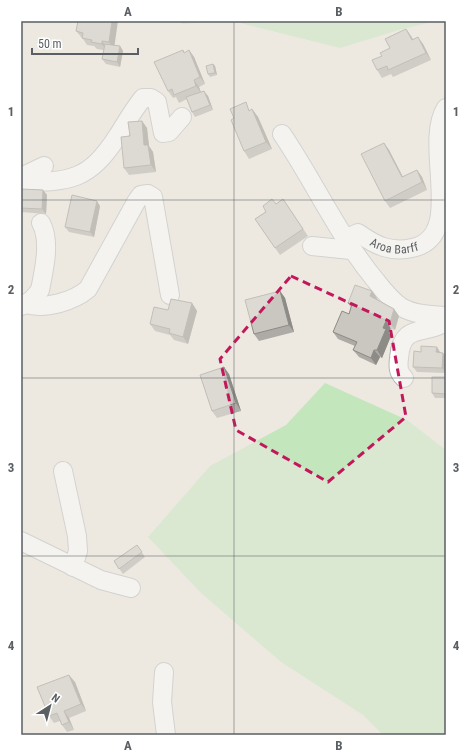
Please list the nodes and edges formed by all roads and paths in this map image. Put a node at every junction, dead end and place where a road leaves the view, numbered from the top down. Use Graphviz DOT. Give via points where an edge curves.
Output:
graph roads {
  1 [pos="446,108"];
  2 [pos="182,117"];
  3 [pos="282,134"];
  4 [pos="44,166"];
  5 [pos="21,177"];
  6 [pos="21,182"];
  7 [pos="41,222"];
  8 [pos="348,244"];
  9 [pos="312,246"];
  10 [pos="170,295"];
  11 [pos="24,305"];
  12 [pos="446,316"];
  13 [pos="446,322"];
  14 [pos="404,378"];
  15 [pos="63,471"];
  16 [pos="21,541"];
  17 [pos="73,567"];
  18 [pos="131,588"];
  19 [pos="164,672"];
  20 [pos="166,735"];
  1 -- 8 [label="street, Aroa Barff" via="440,120 442,210 436,235 421,247 406,250 391,250 358,233"];
  2 -- 6 [label="street" via="170,132 163,133 157,102 151,98 143,98 96,165 85,173 73,179"];
  3 -- 8 [label="street, Aroa Barff"];
  4 -- 5 [label="street"];
  7 -- 11 [label="street" via="46,240 40,290"];
  8 -- 9 [label="street, Aroa Barff"];
  8 -- 12 [label="street, Aroa Barff" via="378,283 401,307 416,313"];
  10 -- 11 [label="street" via="153,197 148,194 142,195 136,202 88,289 80,296 48,305"];
  13 -- 14 [label="street" via="417,330 403,341 398,362 399,373"];
  15 -- 17 [label="street" via="77,536 78,551"];
  16 -- 17 [label="street"];
  17 -- 18 [label="street" via="101,580"];
  19 -- 20 [label="street" via="162,702"];
}
